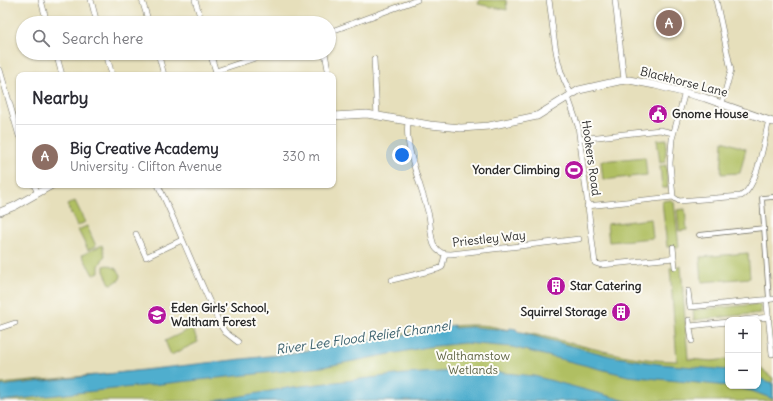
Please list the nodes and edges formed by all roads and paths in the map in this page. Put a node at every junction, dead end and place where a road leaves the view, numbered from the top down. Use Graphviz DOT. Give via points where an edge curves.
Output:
graph roads {
  1 [pos="41,0"];
  2 [pos="91,0"];
  3 [pos="142,0"];
  4 [pos="195,0"];
  5 [pos="417,0"];
  6 [pos="549,0"];
  7 [pos="615,0"];
  8 [pos="716,0"];
  9 [pos="45,16"];
  10 [pos="95,16"];
  11 [pos="147,16"];
  12 [pos="200,16"];
  13 [pos="336,29"];
  14 [pos="374,59"];
  15 [pos="58,60"];
  16 [pos="108,60"];
  17 [pos="160,60"];
  18 [pos="212,60"];
  19 [pos="251,60"];
  20 [pos="326,60"];
  21 [pos="0,70"];
  22 [pos="61,72"];
  23 [pos="111,72"];
  24 [pos="163,72"];
  25 [pos="216,72"];
  26 [pos="219,72"];
  27 [pos="328,72"];
  28 [pos="624,80"];
  29 [pos="684,92"];
  30 [pos="570,96"];
  31 [pos="722,103"];
  32 [pos="336,116"];
  33 [pos="377,116"];
  34 [pos="771,121"];
  35 [pos="408,122"];
  36 [pos="16,126"];
  37 [pos="674,132"];
  38 [pos="580,138"];
  39 [pos="36,188"];
  40 [pos="47,188"];
  41 [pos="160,188"];
  42 [pos="38,193"];
  43 [pos="674,197"];
  44 [pos="773,197"];
  45 [pos="587,206"];
  46 [pos="0,212"];
  47 [pos="764,228"];
  48 [pos="136,234"];
  49 [pos="699,235"];
  50 [pos="579,239"];
  51 [pos="182,240"];
  52 [pos="672,247"];
  53 [pos="445,254"];
  54 [pos="674,258"];
  55 [pos="675,267"];
  56 [pos="392,280"];
  57 [pos="688,292"];
  58 [pos="770,301"];
  59 [pos="770,313"];
  60 [pos="753,317"];
  61 [pos="689,320"];
  62 [pos="725,322"];
  63 [pos="15,323"];
  64 [pos="690,326"];
  65 [pos="0,328"];
  66 [pos="692,341"];
  67 [pos="238,342"];
  68 [pos="772,354"];
  1 -- 9 [label="street"];
  2 -- 10 [label="street"];
  3 -- 11 [label="street"];
  4 -- 12 [label="street"];
  5 -- 13 [label="street"];
  6 -- 30 [label="street, Hookers Road" via="558,62"];
  7 -- 28 [label="street"];
  8 -- 31 [label="street" via="731,70"];
  14 -- 33 [label="street"];
  15 -- 22 [label="street"];
  16 -- 23 [label="street"];
  17 -- 24 [label="street"];
  18 -- 25 [label="street"];
  19 -- 26 [label="street"];
  20 -- 27 [label="street"];
  21 -- 36 [label="street"];
  28 -- 29 [label="main road, Blackhorse Lane"];
  28 -- 30 [label="main road, Blackhorse Lane" via="579,90"];
  29 -- 31 [label="main road, Blackhorse Lane"];
  29 -- 37 [label="street"];
  30 -- 35 [label="main road, Blackhorse Lane" via="538,116 496,125 461,128"];
  30 -- 38 [label="street, Hookers Road"];
  31 -- 34 [label="main road, Blackhorse Lane"];
  32 -- 33 [label="main road, Blackhorse Lane"];
  33 -- 35 [label="main road, Blackhorse Lane"];
  34 -- 43 [label="street" via="755,177 745,194 683,202"];
  35 -- 53 [label="street, Priestley Way" via="407,137 428,212 432,240 437,250"];
  37 -- 38 [label="street" via="660,130"];
  37 -- 43 [label="street" via="670,163"];
  38 -- 45 [label="street, Hookers Road"];
  39 -- 42 [label="street"];
  40 -- 42 [label="main road"];
  41 -- 51 [label="street" via="173,214"];
  42 -- 46 [label="main road"];
  43 -- 45 [label="street"];
  44 -- 47 [label="street" via="762,198"];
  45 -- 54 [label="street, Hookers Road" via="594,260 598,265"];
  47 -- 49 [label="street"];
  47 -- 58 [label="street"];
  48 -- 51 [label="street" via="146,257"];
  50 -- 53 [label="street, Priestley Way"];
  51 -- 67 [label="street" via="221,326"];
  52 -- 54 [label="street"];
  53 -- 56 [label="street" via="442,267"];
  54 -- 55 [label="street"];
  57 -- 58 [label="street" via="690,307"];
  58 -- 59 [label="street"];
  59 -- 60 [label="street"];
  59 -- 68 [label="street"];
  61 -- 64 [label="street"];
  62 -- 64 [label="street"];
  63 -- 65 [label="street"];
  64 -- 66 [label="street"];
}
